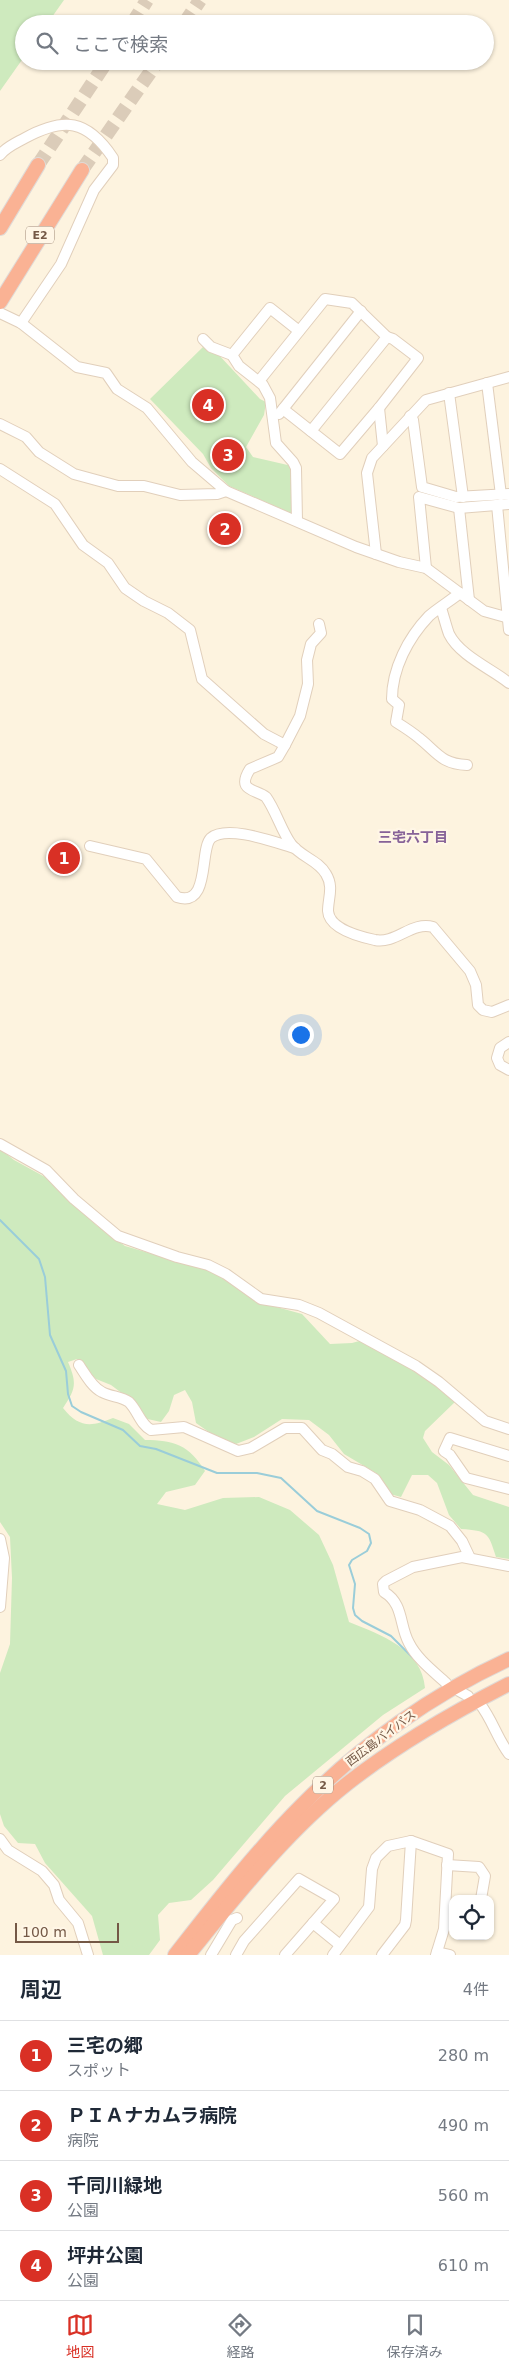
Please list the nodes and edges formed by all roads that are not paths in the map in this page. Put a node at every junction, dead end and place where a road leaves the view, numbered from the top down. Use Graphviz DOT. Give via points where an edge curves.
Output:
graph roads {
  1 [pos="0,155"];
  2 [pos="38,165"];
  3 [pos="82,170"];
  4 [pos="0,228"];
  5 [pos="0,302"];
  6 [pos="361,311"];
  7 [pos="0,313"];
  8 [pos="21,323"];
  9 [pos="299,331"];
  10 [pos="387,337"];
  11 [pos="203,338"];
  12 [pos="232,355"];
  13 [pos="509,377"];
  14 [pos="259,380"];
  15 [pos="487,383"];
  16 [pos="449,393"];
  17 [pos="379,408"];
  18 [pos="283,409"];
  19 [pos="410,416"];
  20 [pos="273,420"];
  21 [pos="0,424"];
  22 [pos="311,431"];
  23 [pos="383,446"];
  24 [pos="0,469"];
  25 [pos="226,491"];
  26 [pos="505,494"];
  27 [pos="463,496"];
  28 [pos="509,504"];
  29 [pos="497,505"];
  30 [pos="459,508"];
  31 [pos="297,521"];
  32 [pos="376,554"];
  33 [pos="426,568"];
  34 [pos="460,593"];
  35 [pos="469,600"];
  36 [pos="441,608"];
  37 [pos="509,618"];
  38 [pos="319,624"];
  39 [pos="509,630"];
  40 [pos="509,683"];
  41 [pos="285,745"];
  42 [pos="467,765"];
  43 [pos="90,846"];
  44 [pos="296,848"];
  45 [pos="509,1005"];
  46 [pos="509,1042"];
  47 [pos="509,1070"];
  48 [pos="0,1144"];
  49 [pos="79,1366"];
  50 [pos="509,1429"];
  51 [pos="509,1456"];
  52 [pos="509,1489"];
  53 [pos="0,1539"];
  54 [pos="470,1558"];
  55 [pos="509,1566"];
  56 [pos="0,1607"];
  57 [pos="509,1659"];
  58 [pos="446,1683"];
  59 [pos="509,1684"];
  60 [pos="480,1704"];
  61 [pos="509,1754"];
  62 [pos="0,1839"];
  63 [pos="411,1841"];
  64 [pos="447,1865"];
  65 [pos="225,1893"];
  66 [pos="482,1895"];
  67 [pos="222,1913"];
  68 [pos="237,1918"];
  69 [pos="313,1923"];
  70 [pos="448,1929"];
  71 [pos="340,1945"];
  72 [pos="437,1953"];
  73 [pos="88,1955"];
  74 [pos="164,1955"];
  75 [pos="175,1955"];
  76 [pos="188,1955"];
  77 [pos="198,1955"];
  78 [pos="211,1955"];
  79 [pos="236,1955"];
  80 [pos="285,1955"];
  81 [pos="333,1955"];
  82 [pos="382,1955"];
  83 [pos="450,1955"];
  1 -- 8 [label="street" via="6,148 38,131 57,124 76,124 96,138 113,158 113,165 94,190 60,264"];
  2 -- 4 [label="highway"];
  3 -- 5 [label="highway, E2"];
  6 -- 9 [label="street" via="352,303 325,299"];
  6 -- 10 [label="street"];
  6 -- 18 [label="street"];
  7 -- 8 [label="street"];
  8 -- 25 [label="street" via="77,366 106,373 117,389 147,408 192,462"];
  9 -- 12 [label="street" via="270,308"];
  9 -- 14 [label="street"];
  10 -- 17 [label="street" via="393,338 418,358"];
  10 -- 22 [label="street"];
  11 -- 12 [label="street" via="211,348"];
  12 -- 14 [label="street" via="239,366"];
  13 -- 15 [label="street"];
  14 -- 20 [label="street" via="268,393"];
  15 -- 16 [label="street"];
  15 -- 26 [label="street"];
  16 -- 19 [label="street" via="426,400"];
  16 -- 27 [label="street"];
  17 -- 22 [label="street" via="340,454"];
  17 -- 23 [label="street"];
  18 -- 20 [label="street"];
  18 -- 22 [label="street"];
  19 -- 23 [label="street"];
  19 -- 27 [label="street" via="422,488"];
  20 -- 31 [label="street" via="276,443 295,465"];
  21 -- 25 [label="street" via="26,436 39,452 74,474 118,486 148,486 180,495"];
  23 -- 32 [label="street" via="372,458 367,473"];
  24 -- 41 [label="street" via="55,504 83,545 108,563 125,588 186,625 202,679 264,734"];
  25 -- 31 [label="street"];
  26 -- 27 [label="street"];
  28 -- 29 [label="street"];
  29 -- 30 [label="street"];
  29 -- 37 [label="street"];
  30 -- 33 [label="street" via="419,497"];
  30 -- 35 [label="street"];
  31 -- 32 [label="street"];
  32 -- 33 [label="street"];
  33 -- 34 [label="street"];
  34 -- 35 [label="street"];
  34 -- 36 [label="street"];
  35 -- 37 [label="street" via="484,610"];
  36 -- 40 [label="street" via="450,635 462,649"];
  36 -- 42 [label="street" via="429,617 409,644 393,680 392,700 399,705 396,722 440,758"];
  37 -- 39 [label="street"];
  38 -- 41 [label="street" via="321,633 312,643 307,660 308,684 300,716"];
  41 -- 44 [label="street" via="278,757 250,768 247,785 250,791 266,796 290,843"];
  43 -- 44 [label="street" via="146,859 182,899 192,895 200,886 208,842 214,836 240,834"];
  44 -- 45 [label="street" via="314,860 328,877 331,886 328,913 336,925 380,941 421,925 433,927 470,971 481,1008 492,1012"];
  46 -- 47 [label="street" via="500,1048 497,1058 500,1065"];
  48 -- 50 [label="street" via="46,1170 118,1236 214,1268 261,1299 319,1313 416,1366 485,1422"];
  49 -- 54 [label="street" via="95,1387 128,1402 142,1423 151,1430 184,1427 238,1451 251,1448 285,1428 302,1428 322,1450 375,1479 390,1501 420,1510 450,1526"];
  51 -- 52 [label="street" via="450,1438 444,1451 466,1478"];
  53 -- 56 [label="street" via="4,1558"];
  54 -- 55 [label="street"];
  54 -- 58 [label="street" via="414,1567 383,1584 384,1592 400,1609 404,1633 415,1653"];
  57 -- 65 [label="highway, 西広島バイパス / 2" via="419,1710 379,1737 302,1805"];
  59 -- 67 [label="highway, 西広島バイパス / 2" via="428,1727 347,1784 279,1848"];
  60 -- 61 [label="street"];
  62 -- 73 [label="street" via="8,1850 42,1871 54,1885 59,1900 78,1923"];
  63 -- 64 [label="street" via="448,1854"];
  63 -- 71 [label="street" via="388,1846 376,1858 369,1907"];
  63 -- 82 [label="street" via="406,1920"];
  64 -- 66 [label="street" via="479,1867 484,1876"];
  64 -- 70 [label="street"];
  65 -- 74 [label="highway" via="196,1918"];
  65 -- 75 [label="highway, 西広島バイパス / 2"];
  67 -- 76 [label="highway, 西広島バイパス / 2"];
  67 -- 77 [label="highway"];
  68 -- 78 [label="street" via="232,1920"];
  69 -- 71 [label="street"];
  69 -- 79 [label="street" via="334,1899 299,1879 244,1941"];
  69 -- 80 [label="street"];
  70 -- 72 [label="street"];
  71 -- 81 [label="street"];
  72 -- 83 [label="street"];
}
